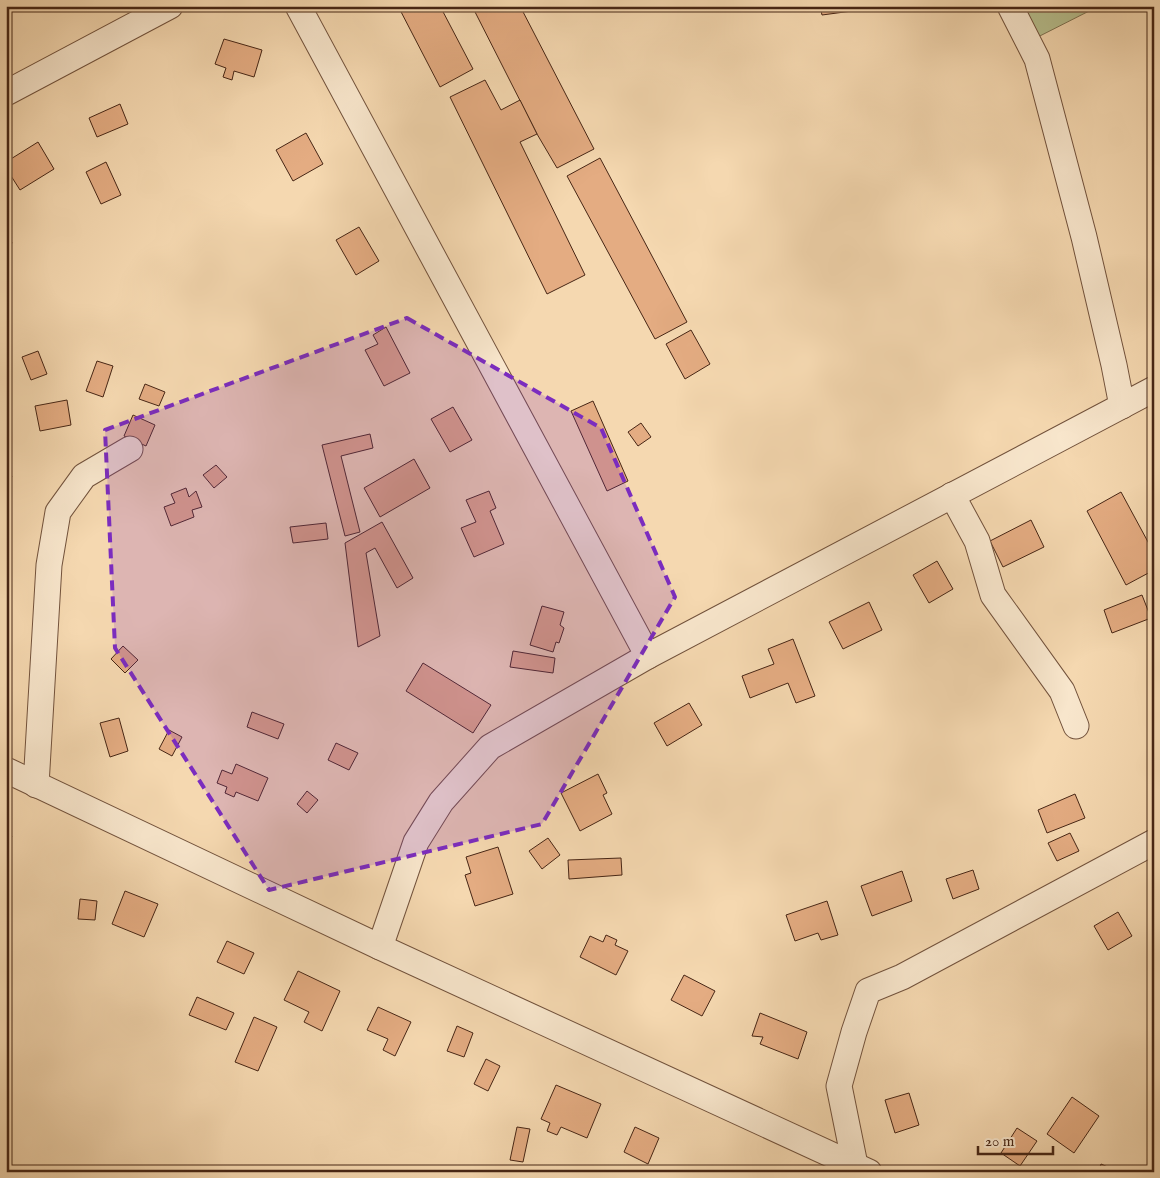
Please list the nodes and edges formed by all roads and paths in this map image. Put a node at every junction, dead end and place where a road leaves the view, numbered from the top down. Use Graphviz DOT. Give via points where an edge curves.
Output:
graph roads {
  1 [pos="170,6"];
  2 [pos="298,6"];
  3 [pos="1010,6"];
  4 [pos="6,92"];
  5 [pos="1154,389"];
  6 [pos="1122,406"];
  7 [pos="130,449"];
  8 [pos="952,496"];
  9 [pos="648,656"];
  10 [pos="1076,726"];
  11 [pos="6,770"];
  12 [pos="36,785"];
  13 [pos="1154,842"];
  14 [pos="380,947"];
  15 [pos="862,1168"];
  1 -- 4 [label="street"];
  2 -- 9 [label="street"];
  3 -- 6 [label="street" via="1038,59 1084,237"];
  5 -- 6 [label="street"];
  6 -- 8 [label="street"];
  7 -- 12 [label="street" via="84,476 58,512 49,565"];
  8 -- 9 [label="street"];
  8 -- 10 [label="street" via="977,541 993,595 1062,691"];
  9 -- 14 [label="street" via="490,747 441,802 416,842"];
  11 -- 12 [label="street"];
  12 -- 14 [label="street"];
  13 -- 15 [label="street" via="902,977 868,991 839,1086"];
  14 -- 15 [label="street"];
}
